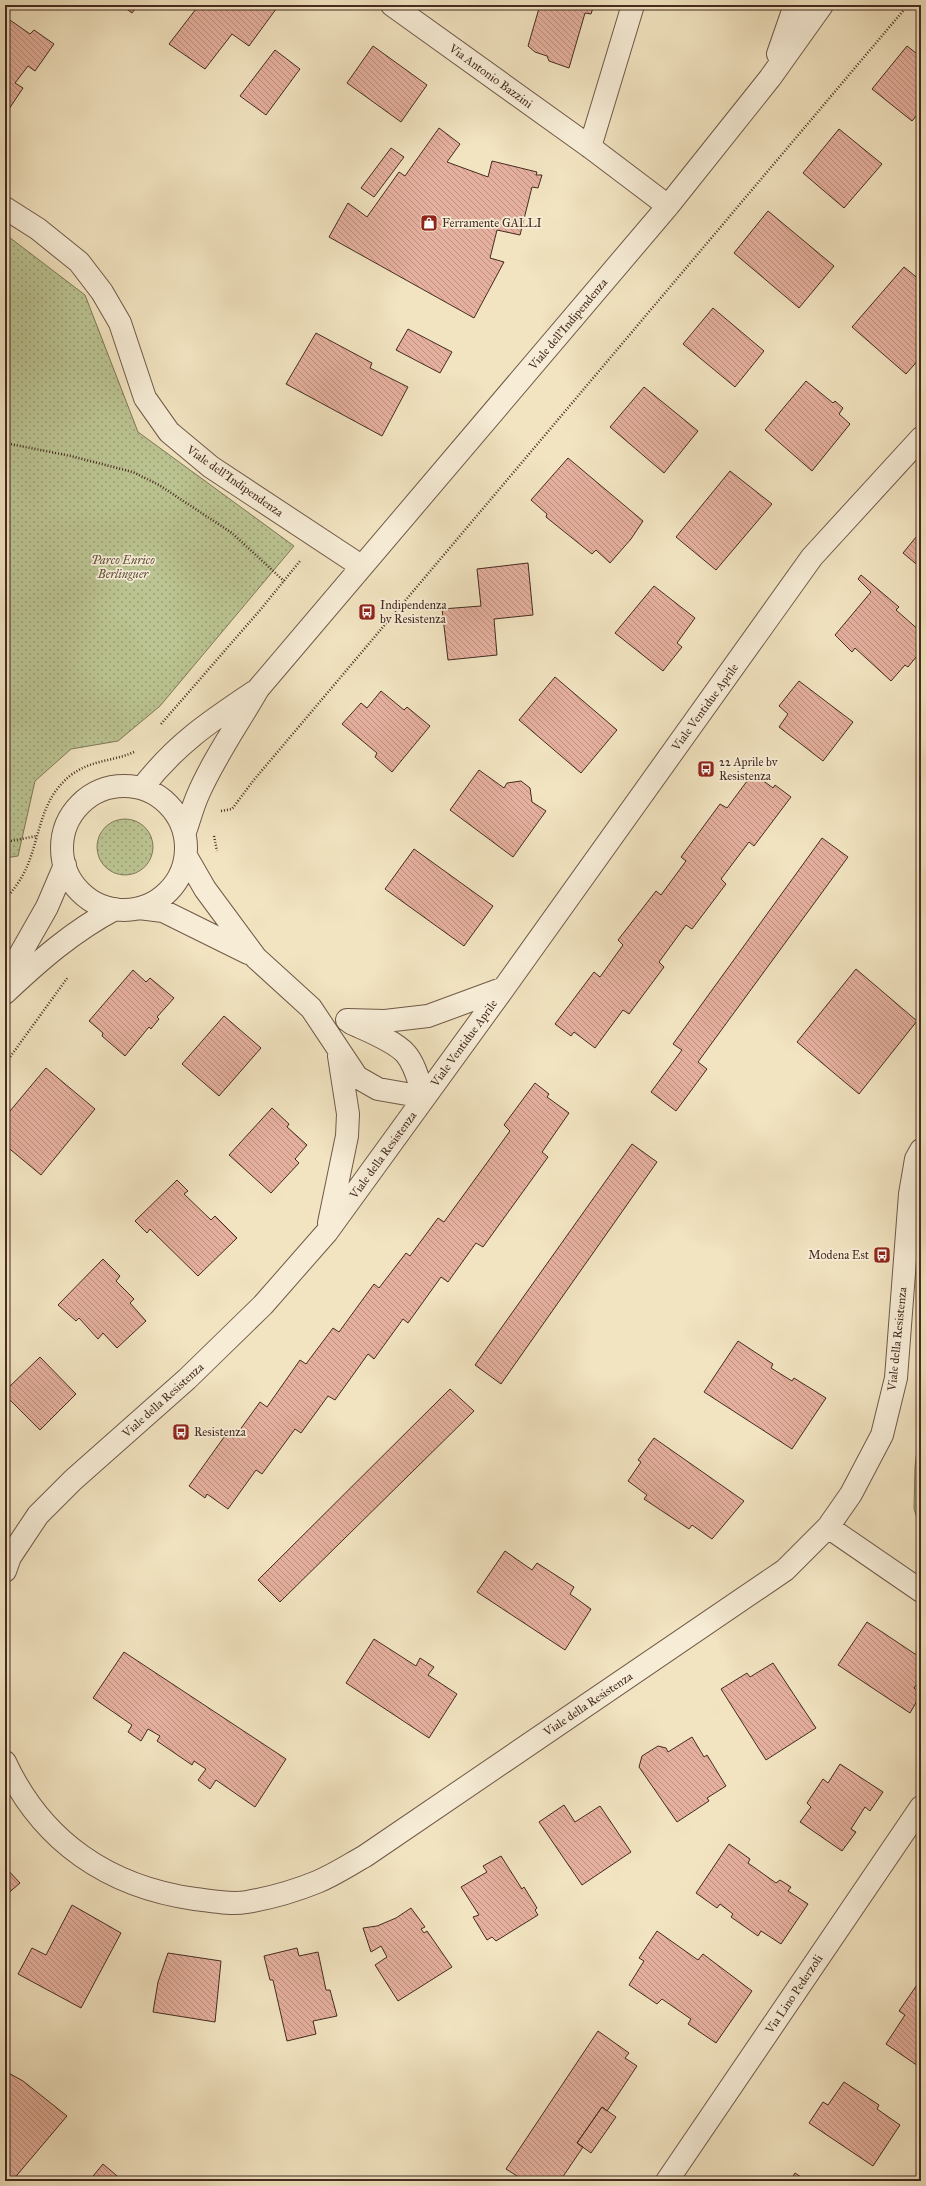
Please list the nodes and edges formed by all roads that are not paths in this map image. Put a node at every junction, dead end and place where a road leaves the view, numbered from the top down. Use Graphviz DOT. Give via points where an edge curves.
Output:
graph roads {
  1 [pos="392,5"];
  2 [pos="633,5"];
  3 [pos="795,5"];
  4 [pos="822,5"];
  5 [pos="770,78"];
  6 [pos="590,147"];
  7 [pos="668,206"];
  8 [pos="5,208"];
  9 [pos="921,438"];
  10 [pos="361,566"];
  11 [pos="258,689"];
  12 [pos="142,788"];
  13 [pos="184,832"];
  14 [pos="186,856"];
  15 [pos="65,865"];
  16 [pos="139,908"];
  17 [pos="115,909"];
  18 [pos="256,958"];
  19 [pos="5,981"];
  20 [pos="504,988"];
  21 [pos="5,993"];
  22 [pos="311,1008"];
  23 [pos="346,1020"];
  24 [pos="336,1045"];
  25 [pos="424,1097"];
  26 [pos="921,1150"];
  27 [pos="327,1232"];
  28 [pos="828,1527"];
  29 [pos="5,1571"];
  30 [pos="921,1591"];
  31 [pos="5,1762"];
  32 [pos="921,1807"];
  33 [pos="667,2181"];
  1 -- 6 [label="street, Via Antonio Bazzini"];
  2 -- 6 [label="street"];
  3 -- 5 [label="street"];
  4 -- 5 [label="street, Viale dell'Indipendenza"];
  5 -- 7 [label="street, Viale dell'Indipendenza"];
  6 -- 7 [label="street, Via Antonio Bazzini"];
  7 -- 10 [label="street, Viale dell'Indipendenza"];
  8 -- 10 [label="street, Viale dell'Indipendenza" via="38,228 79,262 102,292 120,323 145,398 169,432 211,467"];
  9 -- 20 [label="street, Viale Ventidue Aprile" via="812,556"];
  10 -- 11 [label="street, Viale dell'Indipendenza"];
  11 -- 12 [label="street, Viale dell'Indipendenza" via="183,742 160,764"];
  11 -- 13 [label="street, Viale dell'Indipendenza" via="215,762 197,797"];
  12 -- 13 [label="street" via="169,804 180,820"];
  12 -- 15 [label="street" via="112,787 99,791 81,804 68,822 63,836"];
  13 -- 14 [label="street"];
  14 -- 16 [label="street" via="175,884 153,903"];
  14 -- 18 [label="street, Viale della Resistenza" via="205,889"];
  15 -- 17 [label="street" via="72,881 84,895 98,904"];
  15 -- 19 [label="street" via="47,907"];
  16 -- 17 [label="street"];
  16 -- 18 [label="street, Viale della Resistenza" via="163,911 179,917"];
  17 -- 21 [label="street" via="76,932"];
  18 -- 22 [label="street, Viale della Resistenza"];
  20 -- 23 [label="street, Viale Ventidue Aprile" via="428,1016 385,1021"];
  20 -- 25 [label="street, Viale Ventidue Aprile"];
  22 -- 23 [label="street, Viale della Resistenza"];
  22 -- 24 [label="street, Viale della Resistenza"];
  23 -- 25 [label="street, Viale della Resistenza" via="398,1047 406,1054 415,1070"];
  24 -- 25 [label="street, Viale della Resistenza" via="358,1077 378,1089"];
  24 -- 27 [label="street, Viale della Resistenza" via="348,1114 344,1156"];
  25 -- 27 [label="street, Viale della Resistenza"];
  26 -- 28 [label="street, Viale della Resistenza" via="916,1159 910,1194 896,1378 882,1435 851,1494"];
  27 -- 29 [label="street, Viale della Resistenza" via="263,1305 188,1379 73,1480 38,1515 10,1557"];
  28 -- 30 [label="street"];
  28 -- 31 [label="street, Viale della Resistenza" via="786,1570 365,1856 317,1882 272,1896 245,1902 218,1902 168,1895 121,1880 83,1858 52,1831 24,1797"];
  32 -- 33 [label="street, Via Lino Pederzoli"];
}
